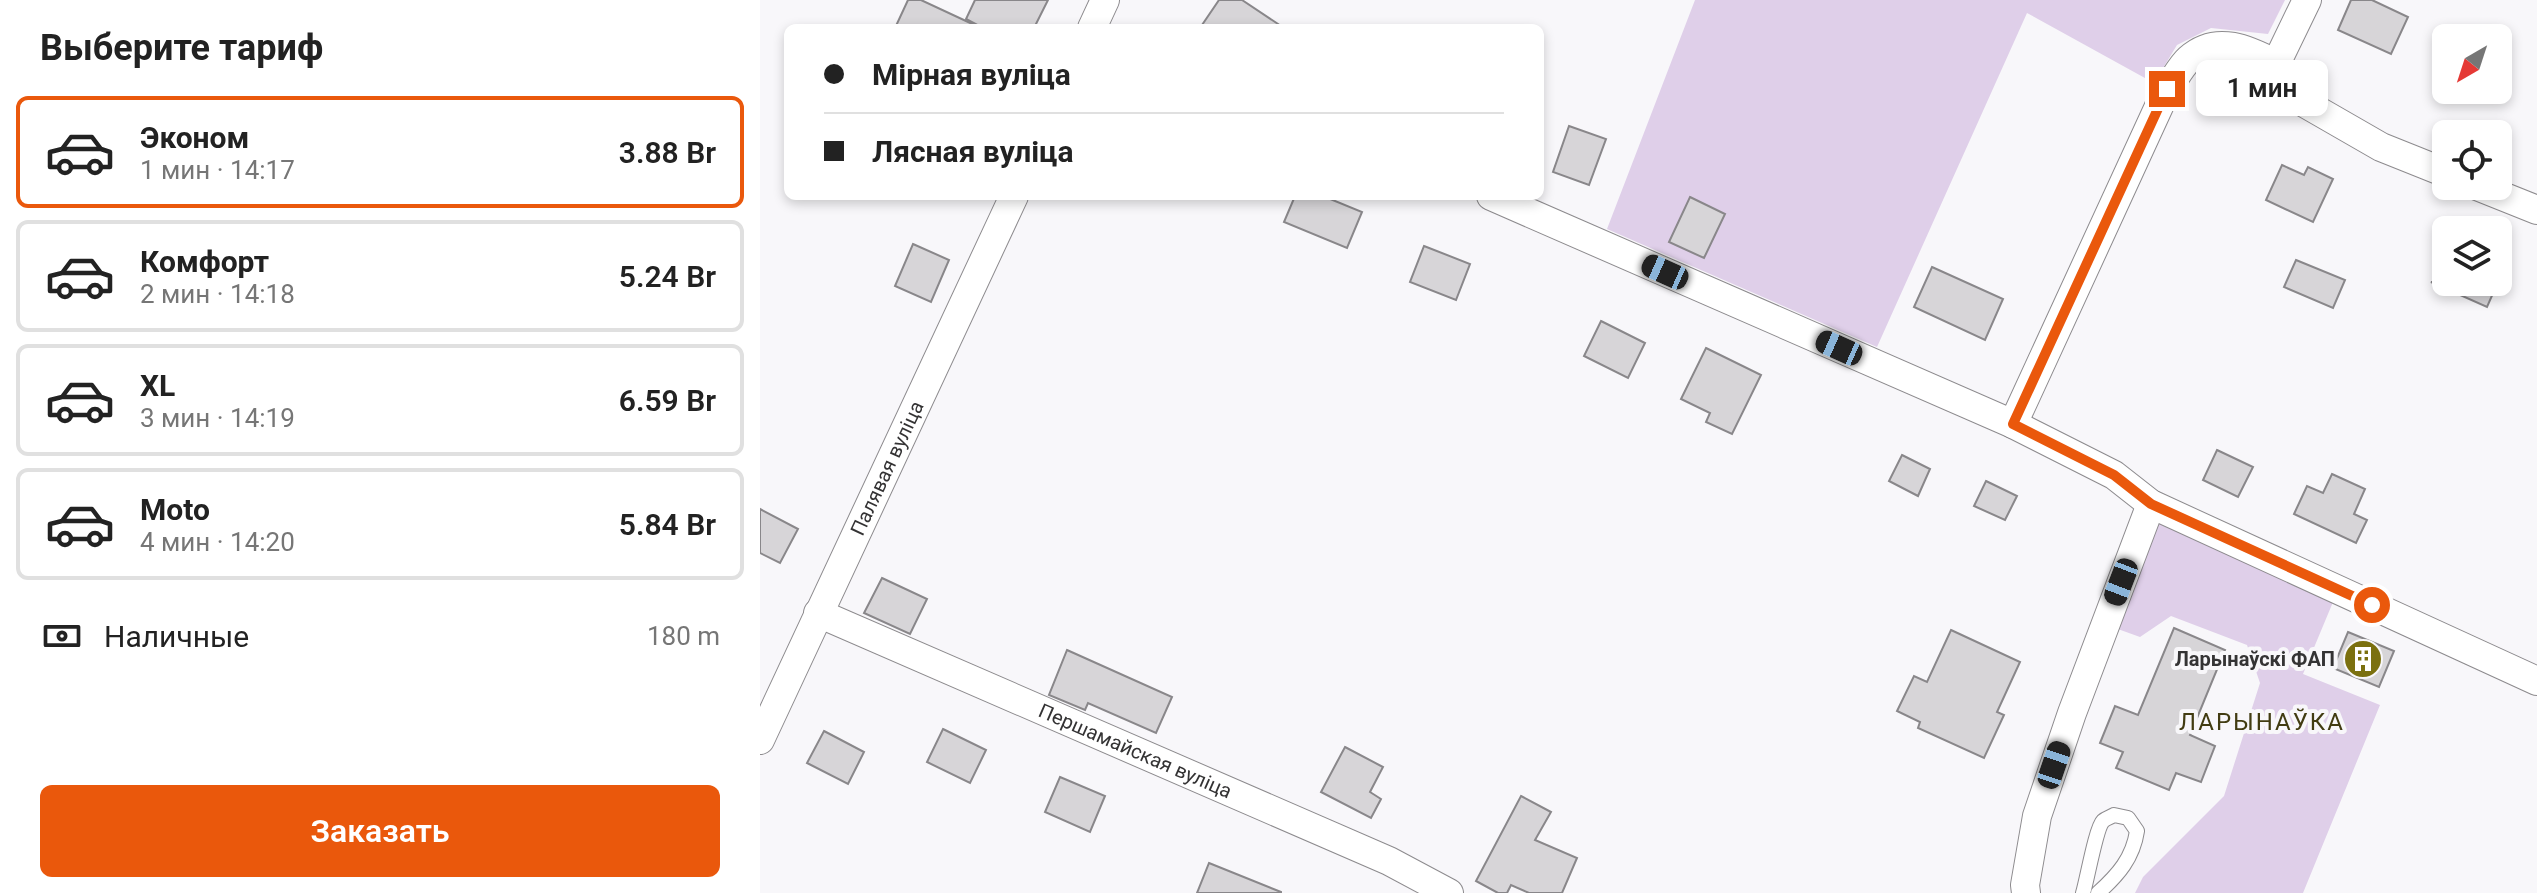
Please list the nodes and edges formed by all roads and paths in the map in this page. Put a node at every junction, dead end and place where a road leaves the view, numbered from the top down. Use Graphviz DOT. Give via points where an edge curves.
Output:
graph roads {
  1 [pos="2307,0"];
  2 [pos="2276,64"];
  3 [pos="2432,167"];
  4 [pos="1012,200"];
  5 [pos="1500,200"];
  6 [pos="2512,200"];
  7 [pos="2537,210"];
  8 [pos="2013,424"];
  9 [pos="2151,504"];
  10 [pos="818,613"];
  11 [pos="2537,681"];
  12 [pos="760,740"];
  13 [pos="1449,893"];
  14 [pos="2026,893"];
  15 [pos="2083,893"];
  16 [pos="2098,893"];
  1 -- 2 [label="street"];
  2 -- 3 [label="street" via="2301,101 2381,147"];
  2 -- 8 [label="street" via="2218,44 2190,58 2167,89"];
  4 -- 10 [label="street, Палявая вуліца"];
  5 -- 8 [label="street"];
  6 -- 7 [label="street"];
  8 -- 9 [label="street" via="2114,475"];
  9 -- 11 [label="street"];
  9 -- 14 [label="street" via="2037,816"];
  10 -- 12 [label="street, Палявая вуліца"];
  10 -- 13 [label="street, Першамайская вуліца" via="1389,861"];
  15 -- 16 [label="lane" via="2102,822 2114,815 2128,818 2137,831 2135,848 2119,874"];
}
